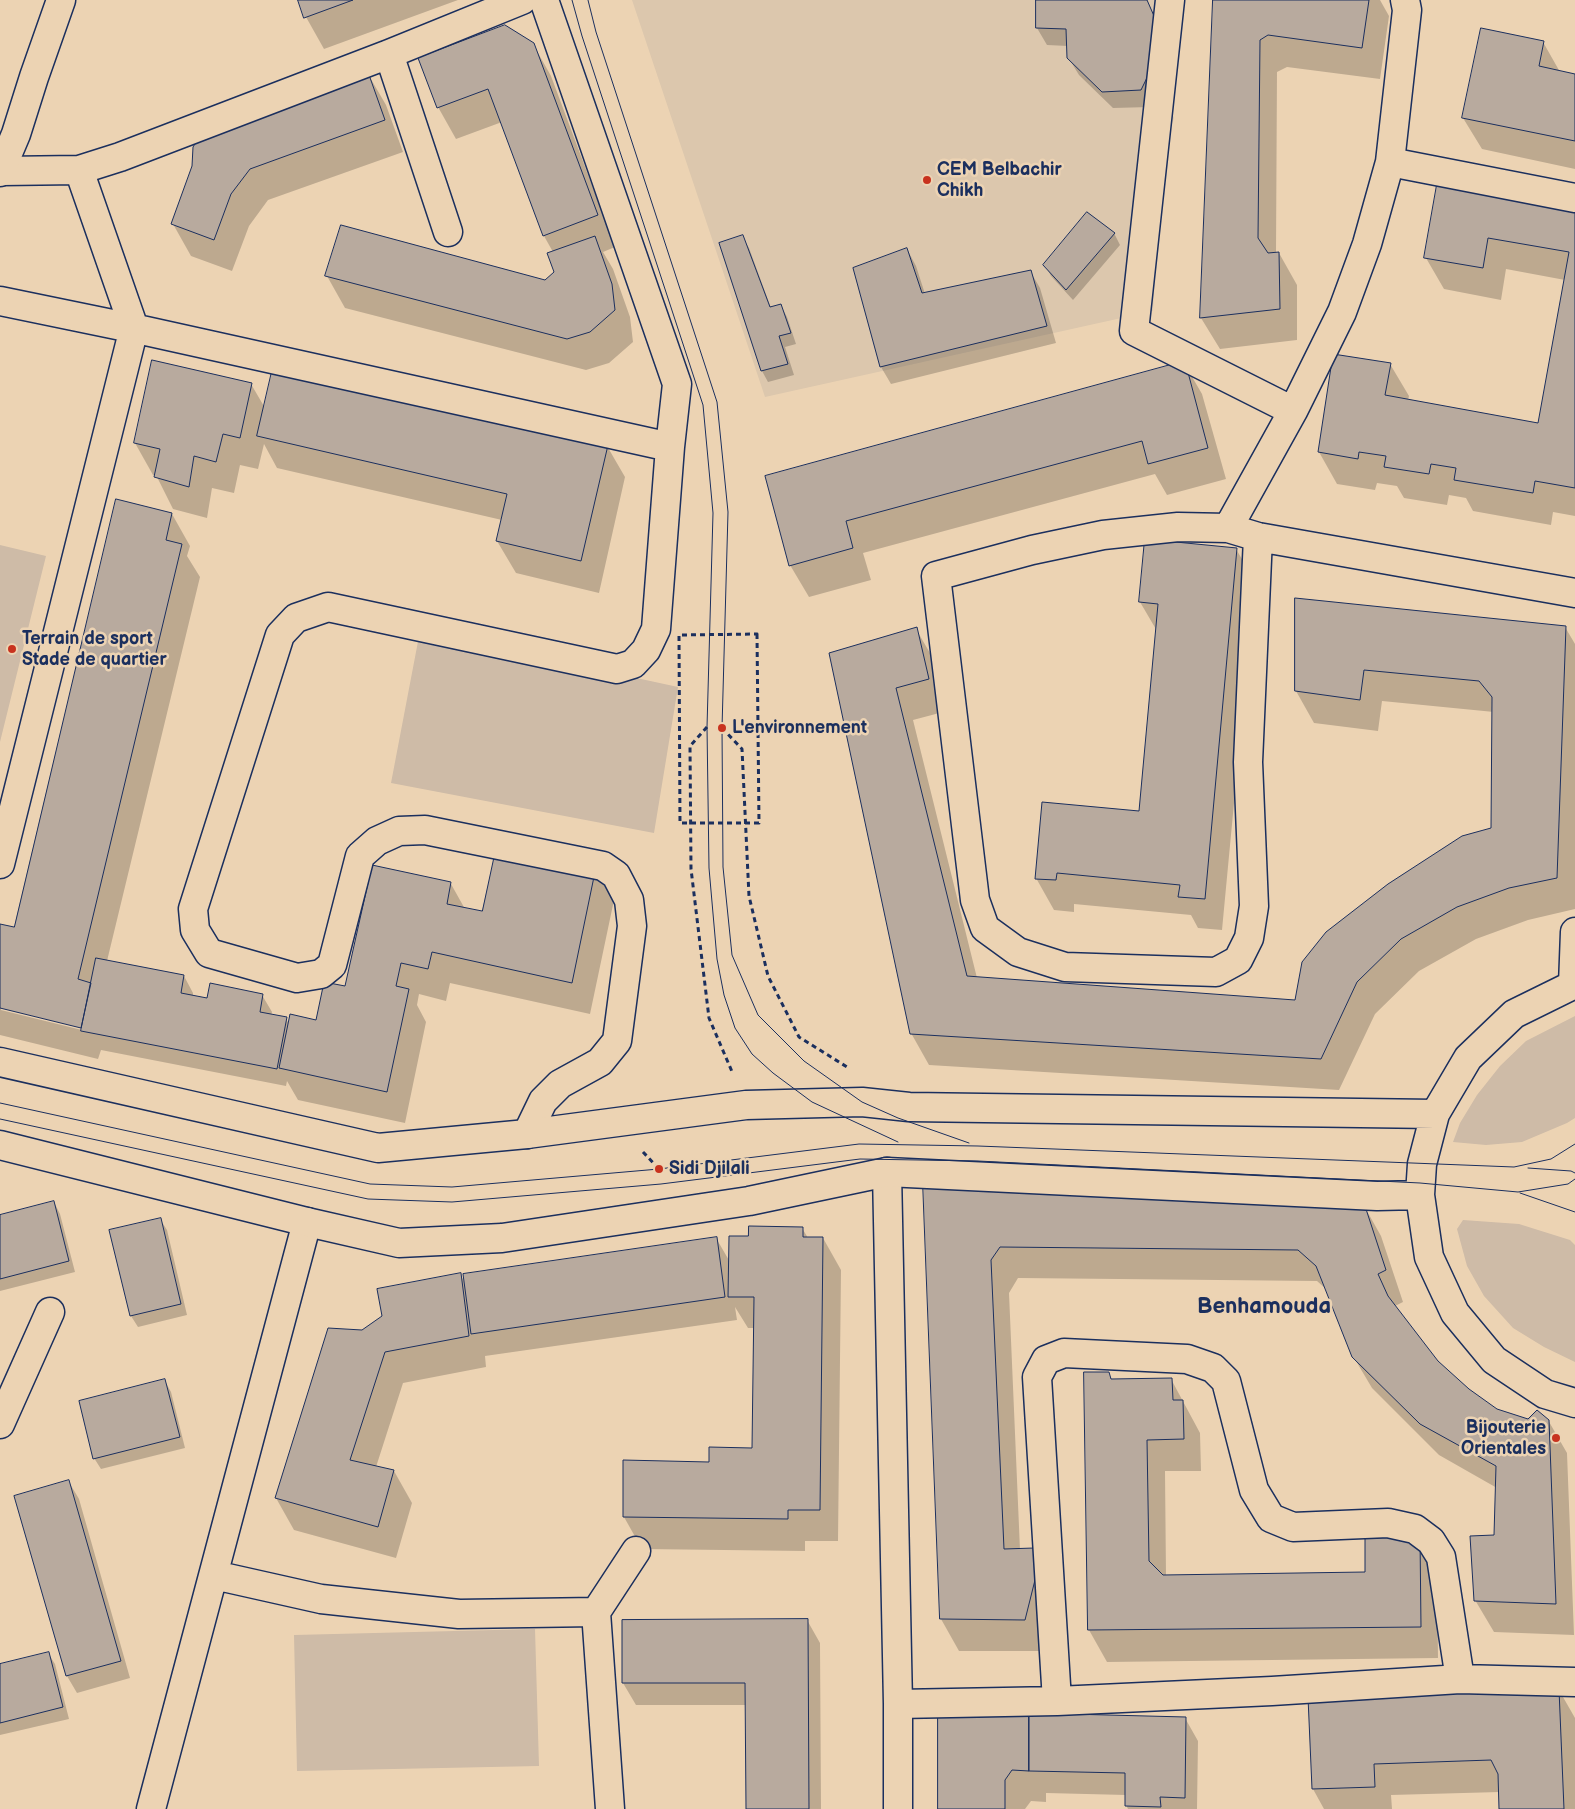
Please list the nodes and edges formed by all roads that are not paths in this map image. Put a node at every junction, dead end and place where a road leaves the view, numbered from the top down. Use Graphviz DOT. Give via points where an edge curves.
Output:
graph roads {
  1 [pos="62,0"];
  2 [pos="522,0"];
  3 [pos="544,0"];
  4 [pos="1170,0"];
  5 [pos="1405,0"];
  6 [pos="390,54"];
  7 [pos="1390,162"];
  8 [pos="79,170"];
  9 [pos="0,172"];
  10 [pos="1575,198"];
  11 [pos="448,232"];
  12 [pos="0,301"];
  13 [pos="134,328"];
  14 [pos="1293,411"];
  15 [pos="670,447"];
  16 [pos="1228,528"];
  17 [pos="1258,537"];
  18 [pos="1575,593"];
  19 [pos="0,864"];
  20 [pos="1575,932"];
  21 [pos="1574,984"];
  22 [pos="0,1062"];
  23 [pos="1435,1114"];
  24 [pos="527,1134"];
  25 [pos="0,1145"];
  26 [pos="887,1172"];
  27 [pos="1420,1195"];
  28 [pos="307,1222"];
  29 [pos="50,1312"];
  30 [pos="1575,1403"];
  31 [pos="0,1424"];
  32 [pos="636,1551"];
  33 [pos="214,1574"];
  34 [pos="596,1612"];
  35 [pos="1460,1679"];
  36 [pos="1575,1682"];
  37 [pos="1057,1701"];
  38 [pos="898,1704"];
  39 [pos="151,1809"];
  40 [pos="610,1809"];
  41 [pos="898,1809"];
  1 -- 9 [label="street"];
  2 -- 6 [label="street"];
  3 -- 15 [label="street" via="677,384"];
  4 -- 14 [label="street" via="1134,332"];
  5 -- 7 [label="street" via="1407,10"];
  6 -- 8 [label="street"];
  6 -- 11 [label="street"];
  7 -- 10 [label="street"];
  7 -- 14 [label="street" via="1367,244 1342,312"];
  8 -- 9 [label="street"];
  8 -- 13 [label="street"];
  12 -- 13 [label="street"];
  13 -- 15 [label="street"];
  13 -- 19 [label="street"];
  14 -- 16 [label="street"];
  15 -- 24 [label="street" via="656,629 646,650 633,664 617,669 328,608 296,618 280,635 193,909 195,930 209,952 298,978 321,974 332,965 360,856 376,841 399,831 424,830 603,866 616,875 629,900 632,926 617,1041 600,1062 560,1084 543,1101"];
  16 -- 17 [label="street"];
  16 -- 17 [label="street" via="1178,526 1103,535 936,576 975,900 985,928 1018,952 1065,967 1216,972 1238,960 1250,938 1254,906 1248,762"];
  17 -- 18 [label="street"];
  20 -- 21 [label="street"];
  21 -- 23 [label="street" via="1514,1014 1468,1058"];
  22 -- 24 [label="street" via="378,1148"];
  23 -- 24 [label="street" via="908,1107 862,1102 746,1105"];
  23 -- 27 [label="street" via="1422,1164"];
  25 -- 28 [label="street"];
  26 -- 27 [label="street" via="1377,1196"];
  26 -- 28 [label="street" via="750,1201 502,1238 399,1243"];
  26 -- 38 [label="street"];
  27 -- 30 [label="street" via="1429,1257 1454,1313 1494,1360 1545,1394"];
  28 -- 33 [label="street"];
  29 -- 31 [label="street"];
  32 -- 34 [label="street"];
  33 -- 34 [label="street" via="321,1599 459,1614"];
  33 -- 39 [label="street"];
  34 -- 40 [label="street"];
  35 -- 36 [label="street"];
  35 -- 37 [label="street" via="1272,1692"];
  35 -- 37 [label="street" via="1441,1557 1431,1541 1415,1529 1388,1523 1293,1528 1271,1518 1254,1490 1226,1381 1213,1368 1187,1359 1064,1353 1046,1360 1037,1378"];
  37 -- 38 [label="street"];
  38 -- 41 [label="street"];
}
